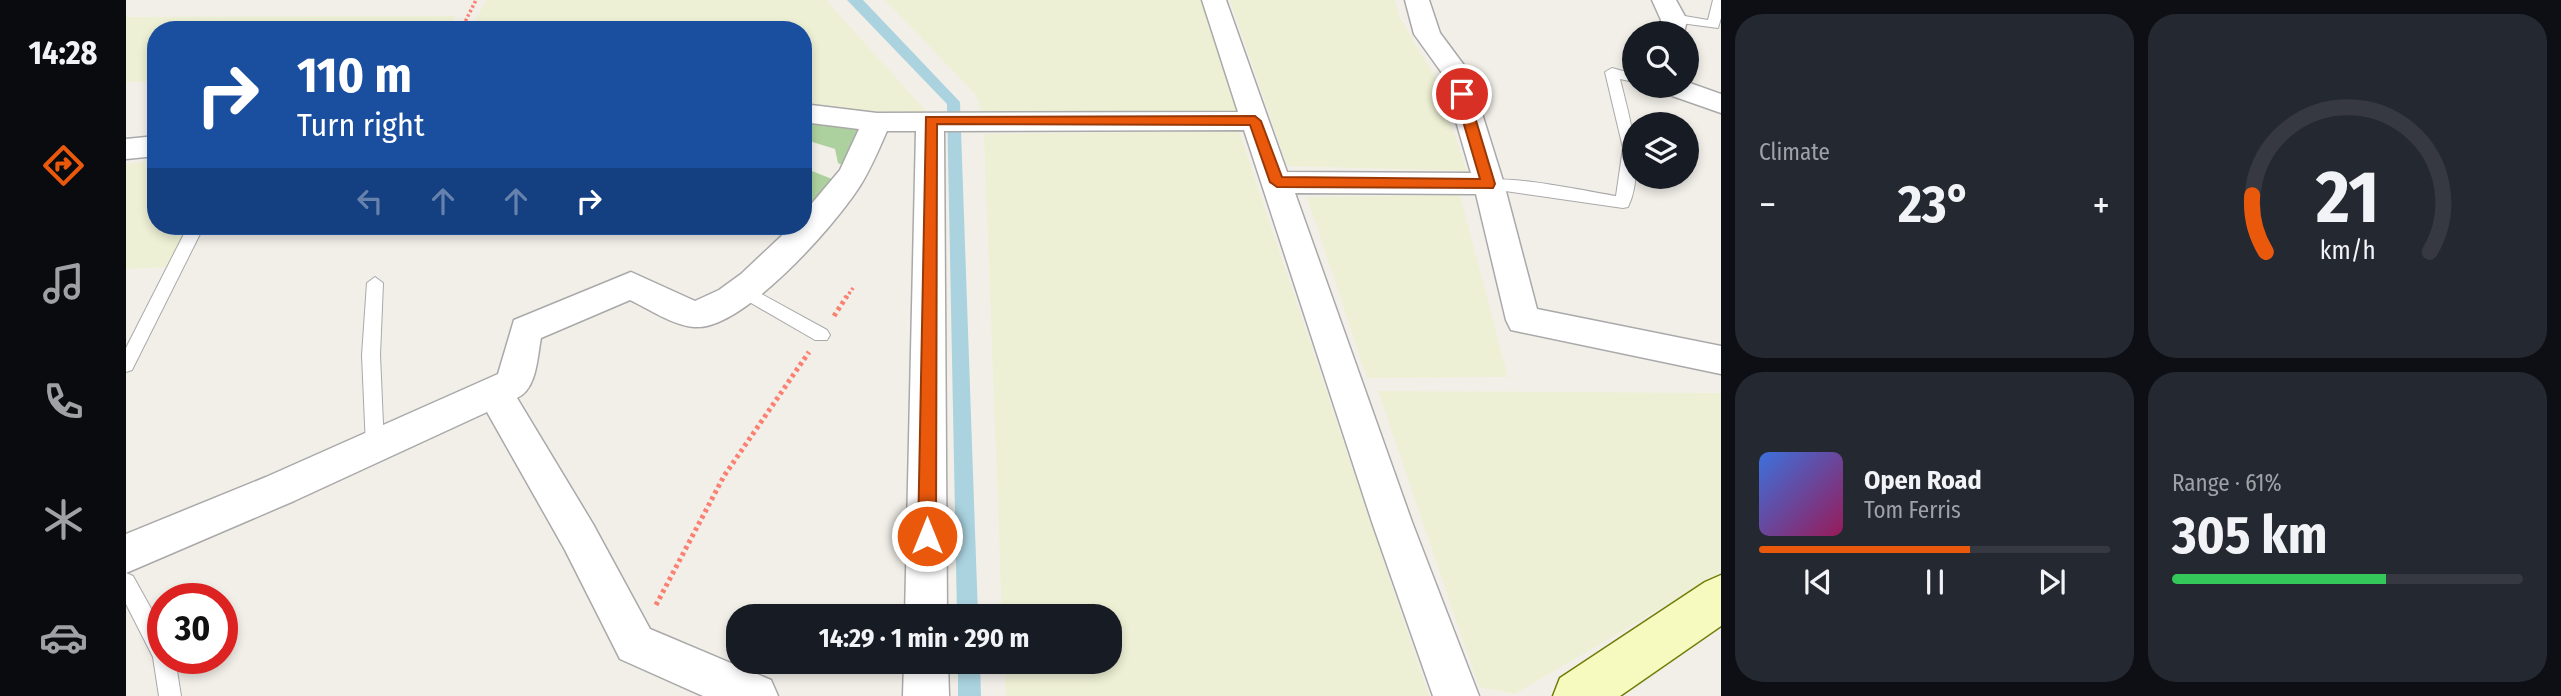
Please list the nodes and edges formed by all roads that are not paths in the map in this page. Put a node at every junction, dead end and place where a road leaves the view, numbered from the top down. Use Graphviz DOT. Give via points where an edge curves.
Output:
graph roads {
  1 [pos="1214,0"];
  2 [pos="1418,0"];
  3 [pos="1718,0"];
  4 [pos="1669,17"];
  5 [pos="1622,75"];
  6 [pos="1699,97"];
  7 [pos="1721,104"];
  8 [pos="812,114"];
  9 [pos="946,120"];
  10 [pos="1255,121"];
  11 [pos="877,122"];
  12 [pos="147,147"];
  13 [pos="126,149"];
  14 [pos="1277,182"];
  15 [pos="1489,184"];
  16 [pos="812,224"];
  17 [pos="191,235"];
  18 [pos="801,235"];
  19 [pos="375,283"];
  20 [pos="746,291"];
  21 [pos="821,335"];
  22 [pos="1721,360"];
  23 [pos="126,365"];
  24 [pos="495,393"];
  25 [pos="375,447"];
  26 [pos="126,554"];
  27 [pos="126,583"];
  28 [pos="1721,598"];
  29 [pos="926,604"];
  30 [pos="147,624"];
  31 [pos="166,674"];
  32 [pos="926,674"];
  33 [pos="170,696"];
  34 [pos="755,696"];
  35 [pos="926,696"];
  36 [pos="1456,696"];
  37 [pos="1578,696"];
  1 -- 10 [label="street"];
  2 -- 15 [label="street" via="1427,34 1455,72"];
  3 -- 4 [label="lane" via="1713,26"];
  5 -- 15 [label="lane" via="1612,72 1630,148 1623,203"];
  6 -- 7 [label="street"];
  8 -- 11 [label="street"];
  9 -- 10 [label="street"];
  9 -- 11 [label="street"];
  9 -- 29 [label="street"];
  10 -- 14 [label="street"];
  11 -- 16 [label="street" via="847,182"];
  12 -- 13 [label="street"];
  14 -- 15 [label="street"];
  14 -- 36 [label="street"];
  15 -- 22 [label="street" via="1523,320"];
  17 -- 23 [label="lane"];
  18 -- 20 [label="street"];
  19 -- 25 [label="lane" via="371,355"];
  20 -- 21 [label="lane"];
  20 -- 24 [label="street" via="710,312 694,314 631,285 526,330 514,383"];
  24 -- 25 [label="street"];
  24 -- 34 [label="street" via="635,644"];
  25 -- 26 [label="street"];
  27 -- 30 [label="lane"];
  28 -- 37 [label="main road"];
  31 -- 33 [label="lane"];
  32 -- 35 [label="street"];
}
